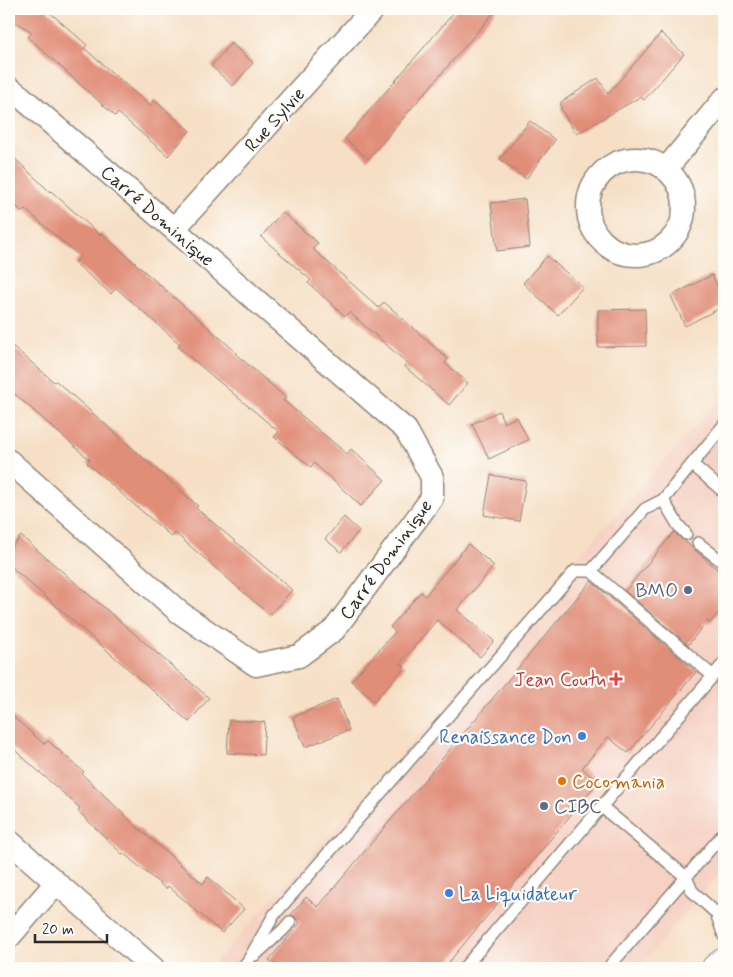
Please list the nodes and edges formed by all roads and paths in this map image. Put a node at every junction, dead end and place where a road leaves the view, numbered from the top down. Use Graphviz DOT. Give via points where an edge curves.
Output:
graph roads {
  1 [pos="373,9"];
  2 [pos="9,88"];
  3 [pos="724,99"];
  4 [pos="666,169"];
  5 [pos="174,229"];
  6 [pos="724,425"];
  7 [pos="9,461"];
  8 [pos="692,464"];
  9 [pos="724,492"];
  10 [pos="663,500"];
  11 [pos="686,534"];
  12 [pos="698,543"];
  13 [pos="724,563"];
  14 [pos="591,571"];
  15 [pos="724,663"];
  16 [pos="713,676"];
  17 [pos="602,807"];
  18 [pos="724,833"];
  19 [pos="9,841"];
  20 [pos="686,877"];
  21 [pos="56,883"];
  22 [pos="290,922"];
  23 [pos="724,936"];
  24 [pos="9,937"];
  25 [pos="724,962"];
  26 [pos="245,965"];
  27 [pos="153,968"];
  28 [pos="464,968"];
  29 [pos="608,968"];
  30 [pos="716,968"];
  1 -- 5 [label="street, Rue Sylvie"];
  2 -- 5 [label="street, Carré Dominique"];
  3 -- 4 [label="street"];
  4 -- 4 [label="street" via="651,161 634,158 612,164 600,175 588,202 591,224 612,249 637,255 659,249 672,239 681,225 684,200 679,184"];
  5 -- 7 [label="street, Carré Dominique" via="406,430 432,477 432,498 334,630 299,656 256,664 179,612"];
  6 -- 8 [label="lane"];
  8 -- 9 [label="lane"];
  8 -- 10 [label="lane"];
  10 -- 11 [label="lane"];
  10 -- 14 [label="lane" via="645,509"];
  12 -- 13 [label="lane"];
  14 -- 16 [label="lane"];
  14 -- 26 [label="lane" via="575,571 568,578 274,915"];
  15 -- 16 [label="lane"];
  16 -- 17 [label="lane"];
  17 -- 20 [label="lane"];
  17 -- 28 [label="lane"];
  18 -- 20 [label="lane"];
  19 -- 21 [label="street"];
  20 -- 23 [label="lane" via="692,891 716,913"];
  20 -- 29 [label="lane"];
  21 -- 24 [label="street"];
  21 -- 27 [label="street"];
  22 -- 26 [label="lane"];
  25 -- 30 [label="main road"];
}
